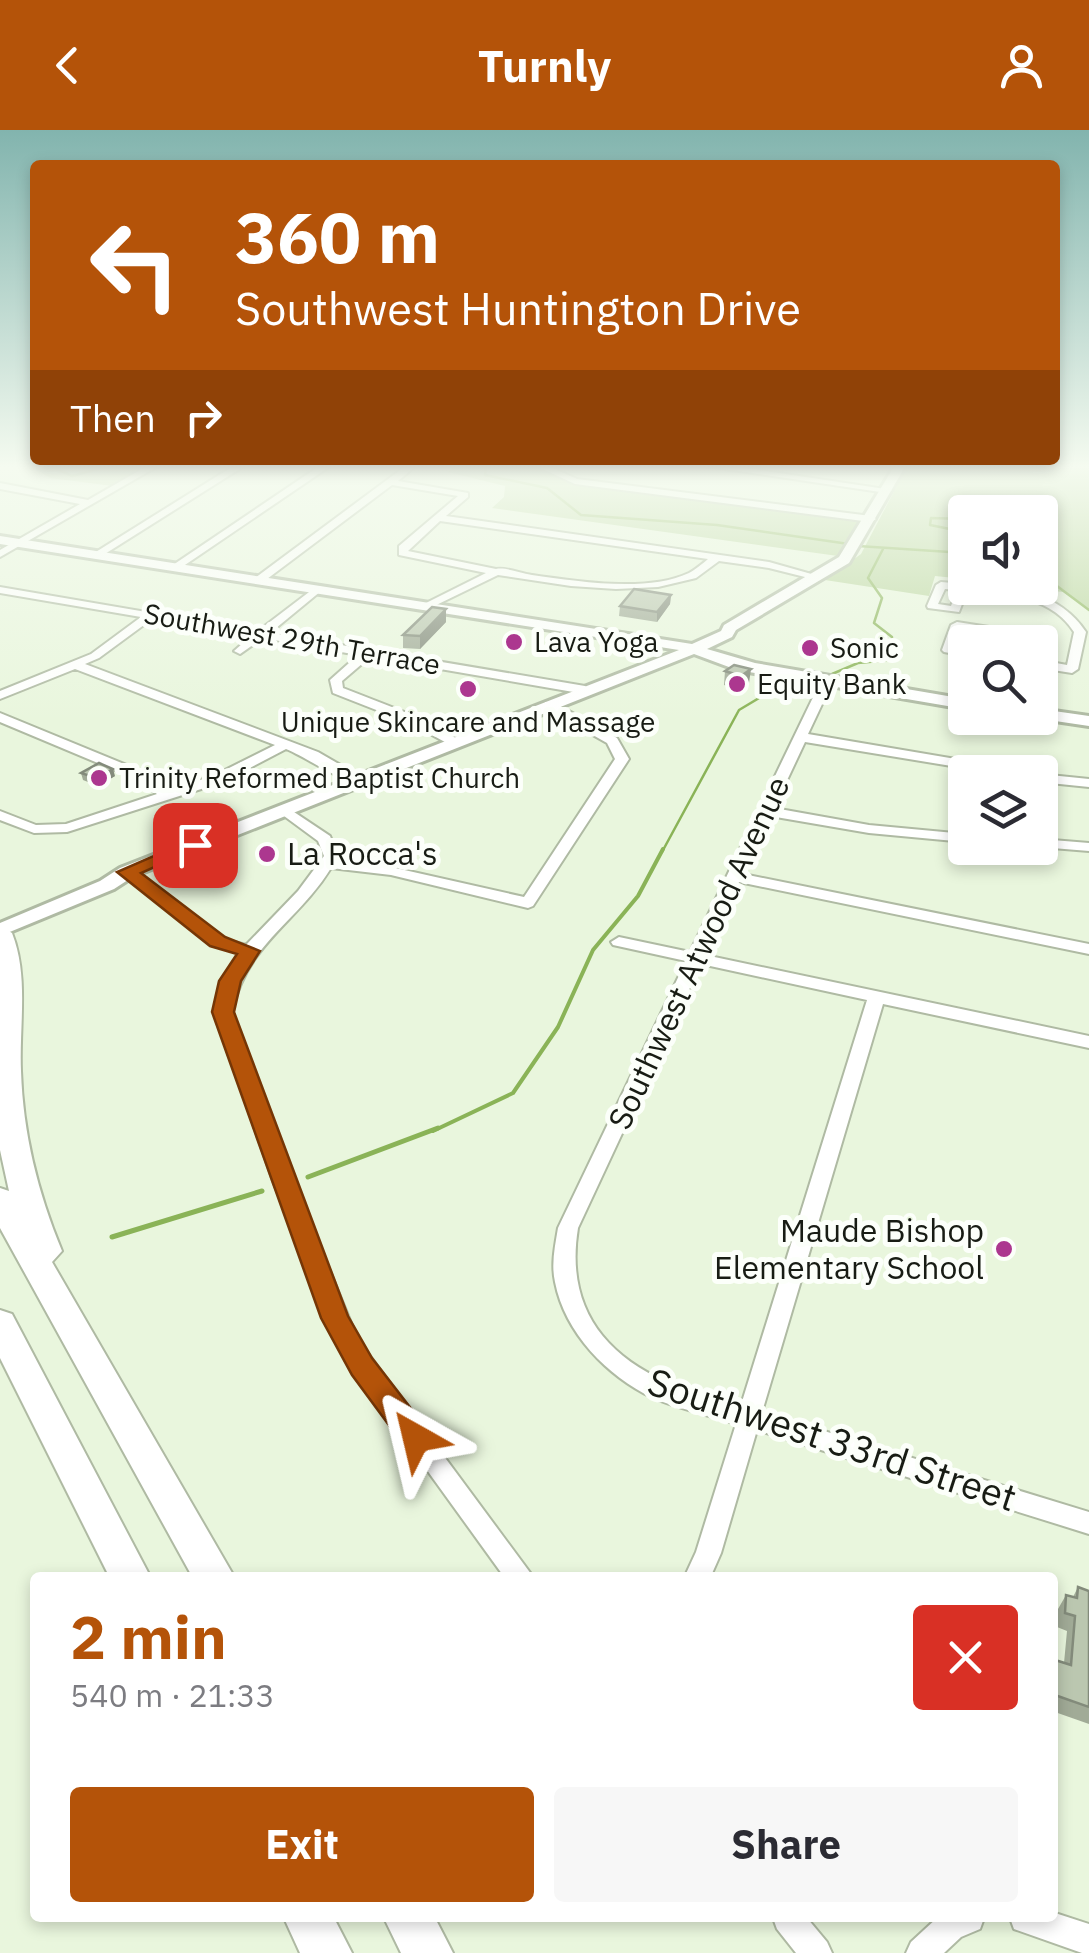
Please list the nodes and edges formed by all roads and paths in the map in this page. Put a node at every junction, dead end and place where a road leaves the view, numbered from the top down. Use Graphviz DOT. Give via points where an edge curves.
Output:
graph roads {
  1 [pos="64,550"];
  2 [pos="104,550"];
  3 [pos="201,550"];
  4 [pos="299,550"];
  5 [pos="406,550"];
  6 [pos="663,550"];
  7 [pos="851,550"];
  8 [pos="96,555"];
  9 [pos="718,558"];
  10 [pos="175,567"];
  11 [pos="500,570"];
  12 [pos="817,577"];
  13 [pos="259,580"];
  14 [pos="0,590"];
  15 [pos="317,590"];
  16 [pos="1051,605"];
  17 [pos="426,607"];
  18 [pos="152,615"];
  19 [pos="263,634"];
  20 [pos="683,650"];
  21 [pos="240,651"];
  22 [pos="368,652"];
  23 [pos="76,665"];
  24 [pos="1058,667"];
  25 [pos="826,683"];
  26 [pos="584,690"];
  27 [pos="0,695"];
  28 [pos="948,701"];
  29 [pos="548,705"];
  30 [pos="0,717"];
  31 [pos="1058,717"];
  32 [pos="1089,721"];
  33 [pos="800,737"];
  34 [pos="454,743"];
  35 [pos="285,746"];
  36 [pos="948,762"];
  37 [pos="1058,780"];
  38 [pos="358,781"];
  39 [pos="1089,784"];
  40 [pos="166,796"];
  41 [pos="285,810"];
  42 [pos="767,811"];
  43 [pos="0,814"];
  44 [pos="948,837"];
  45 [pos="1058,845"];
  46 [pos="1089,847"];
  47 [pos="327,863"];
  48 [pos="127,872"];
  49 [pos="737,876"];
  50 [pos="0,913"];
  51 [pos="0,931"];
  52 [pos="618,942"];
  53 [pos="1089,950"];
  54 [pos="250,951"];
  55 [pos="698,958"];
  56 [pos="876,996"];
  57 [pos="1089,1042"];
  58 [pos="0,1200"];
  59 [pos="570,1222"];
  60 [pos="0,1324"];
  61 [pos="0,1341"];
  62 [pos="83,1345"];
  63 [pos="26,1374"];
  64 [pos="748,1419"];
  65 [pos="1089,1523"];
  66 [pos="128,1572"];
  67 [pos="212,1572"];
  68 [pos="516,1572"];
  69 [pos="700,1572"];
  70 [pos="310,1922"];
  71 [pos="410,1922"];
  72 [pos="791,1922"];
  73 [pos="960,1922"];
  74 [pos="1037,1922"];
  75 [pos="1089,1940"];
  76 [pos="326,1953"];
  77 [pos="428,1953"];
  78 [pos="816,1953"];
  79 [pos="922,1953"];
  1 -- 8 [label="main road"];
  2 -- 8 [label="street"];
  3 -- 10 [label="street"];
  4 -- 13 [label="street"];
  5 -- 11 [label="street"];
  6 -- 9 [label="street"];
  7 -- 12 [label="main road"];
  8 -- 10 [label="main road"];
  9 -- 11 [label="street" via="690,576 637,586"];
  9 -- 12 [label="street"];
  10 -- 13 [label="main road"];
  11 -- 17 [label="street"];
  12 -- 20 [label="main road" via="728,634"];
  13 -- 15 [label="main road"];
  14 -- 18 [label="street, Southwest 29th Terrace"];
  15 -- 17 [label="main road"];
  15 -- 19 [label="street"];
  16 -- 24 [label="street" via="1080,632 1072,669"];
  17 -- 20 [label="main road"];
  18 -- 19 [label="street, Southwest 29th Terrace"];
  18 -- 23 [label="street"];
  19 -- 21 [label="street"];
  19 -- 22 [label="street, Southwest 29th Terrace"];
  20 -- 25 [label="main road"];
  20 -- 26 [label="main road"];
  22 -- 26 [label="street, Southwest 29th Terrace"];
  22 -- 34 [label="street" via="336,680 337,690"];
  23 -- 27 [label="street"];
  23 -- 35 [label="street"];
  25 -- 28 [label="main road"];
  25 -- 33 [label="street, Southwest Atwood Avenue"];
  26 -- 29 [label="main road"];
  29 -- 34 [label="main road"];
  29 -- 47 [label="street" via="612,740 622,759 528,903"];
  30 -- 40 [label="street" via="142,776"];
  31 -- 32 [label="main road"];
  33 -- 36 [label="street"];
  33 -- 42 [label="street, Southwest Atwood Avenue"];
  34 -- 38 [label="main road"];
  35 -- 38 [label="street"];
  35 -- 40 [label="street"];
  37 -- 39 [label="street"];
  38 -- 41 [label="main road"];
  40 -- 43 [label="street" via="58,829 34,829"];
  41 -- 47 [label="street" via="329,844"];
  41 -- 48 [label="main road"];
  42 -- 44 [label="street"];
  42 -- 49 [label="street, Southwest Atwood Avenue"];
  45 -- 46 [label="street"];
  47 -- 54 [label="street"];
  48 -- 50 [label="main road"];
  48 -- 51 [label="main road"];
  48 -- 54 [label="street" via="217,942"];
  49 -- 53 [label="street"];
  49 -- 55 [label="street, Southwest Atwood Avenue"];
  51 -- 62 [label="highway" via="9,1024 6,1076 21,1183"];
  52 -- 55 [label="street"];
  54 -- 68 [label="street" via="230,981 223,1012 335,1318 376,1386"];
  55 -- 56 [label="street"];
  55 -- 59 [label="street, Southwest Atwood Avenue"];
  56 -- 57 [label="street"];
  56 -- 64 [label="street"];
  58 -- 62 [label="highway"];
  59 -- 64 [label="street, Southwest 33rd Street" via="562,1259 565,1285 580,1323 599,1347 648,1384"];
  60 -- 63 [label="highway"];
  61 -- 63 [label="highway"];
  62 -- 67 [label="highway"];
  63 -- 66 [label="highway"];
  64 -- 65 [label="street, Southwest 33rd Street"];
  64 -- 69 [label="street"];
  70 -- 76 [label="highway"];
  71 -- 77 [label="highway"];
  72 -- 78 [label="street"];
  73 -- 79 [label="street"];
  74 -- 75 [label="street"];
}
